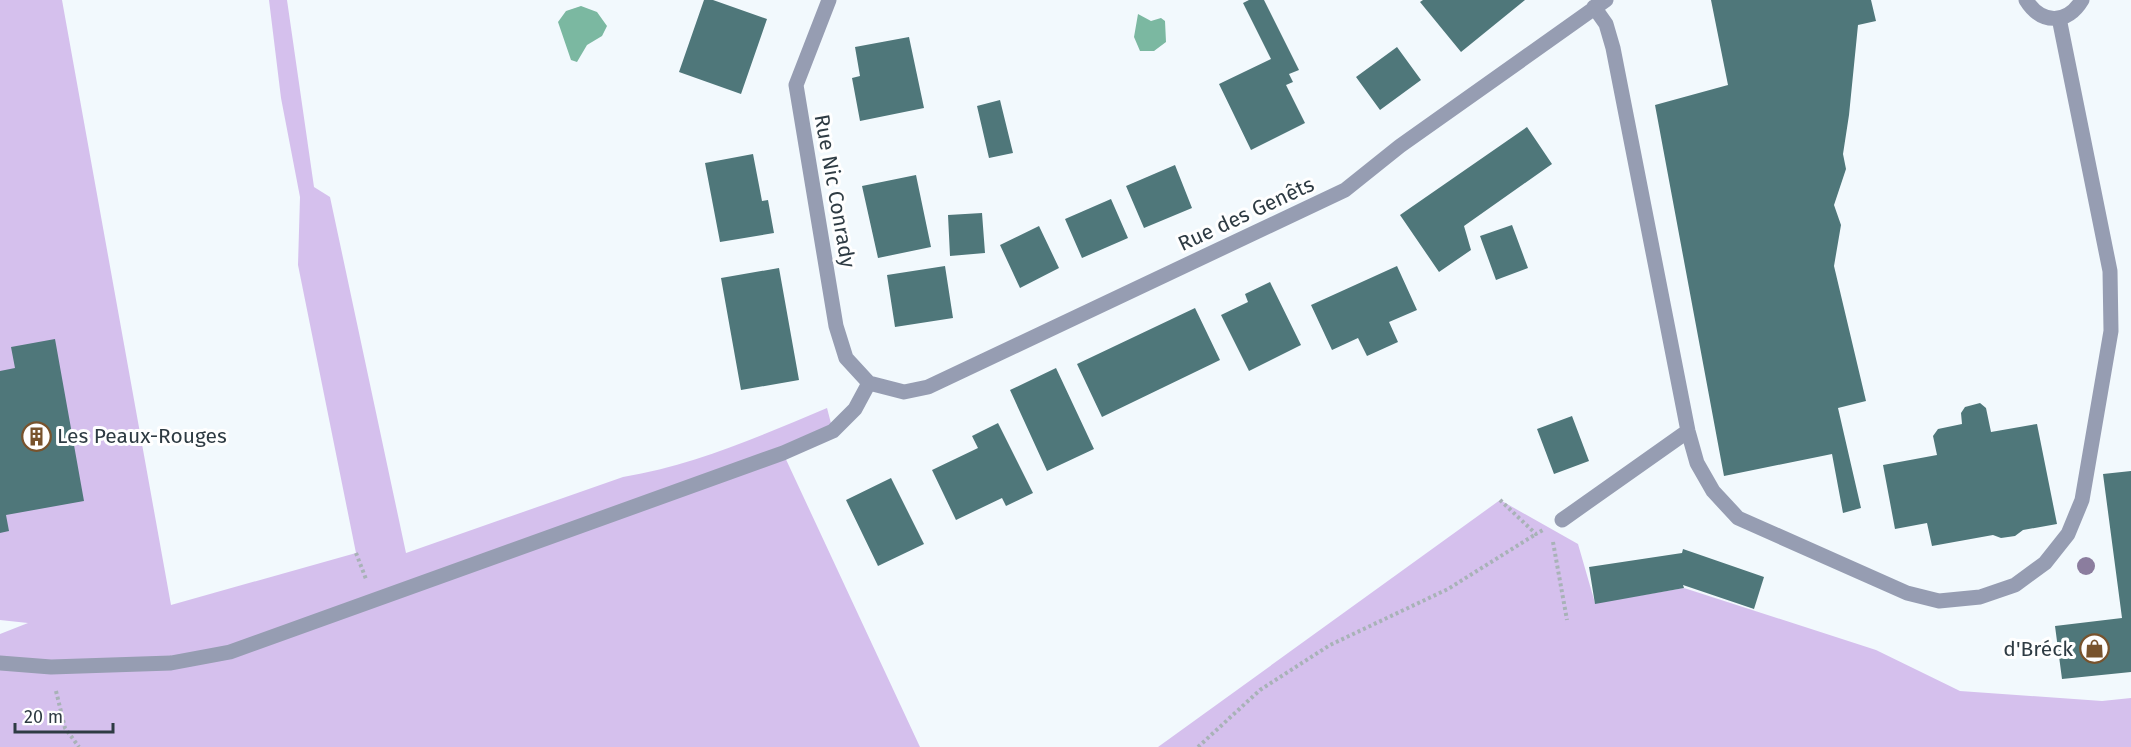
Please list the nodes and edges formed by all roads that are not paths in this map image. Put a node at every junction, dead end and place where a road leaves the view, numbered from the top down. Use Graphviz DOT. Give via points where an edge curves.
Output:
graph roads {
  1 [pos="829,0"];
  2 [pos="2026,0"];
  3 [pos="2082,0"];
  4 [pos="1600,4"];
  5 [pos="2059,18"];
  6 [pos="870,383"];
  7 [pos="1690,437"];
  8 [pos="1556,523"];
  9 [pos="0,663"];
  1 -- 6 [label="street, Rue Nic Conrady" via="796,85 836,326 846,358"];
  2 -- 5 [label="street" via="2040,15"];
  3 -- 5 [label="street" via="2077,9"];
  4 -- 6 [label="street, Rue des Genêts" via="1400,146 1345,190 928,387 904,392"];
  4 -- 7 [label="street" via="1613,48"];
  5 -- 7 [label="street" via="2110,270 2110,331 2082,500 2068,534 2045,563 2015,585 1980,597 1940,601 1907,593 1738,518 1713,491 1697,464"];
  6 -- 9 [label="street" via="855,409 833,431 783,453 230,652 171,663 51,667"];
  7 -- 8 [label="street"];
}
